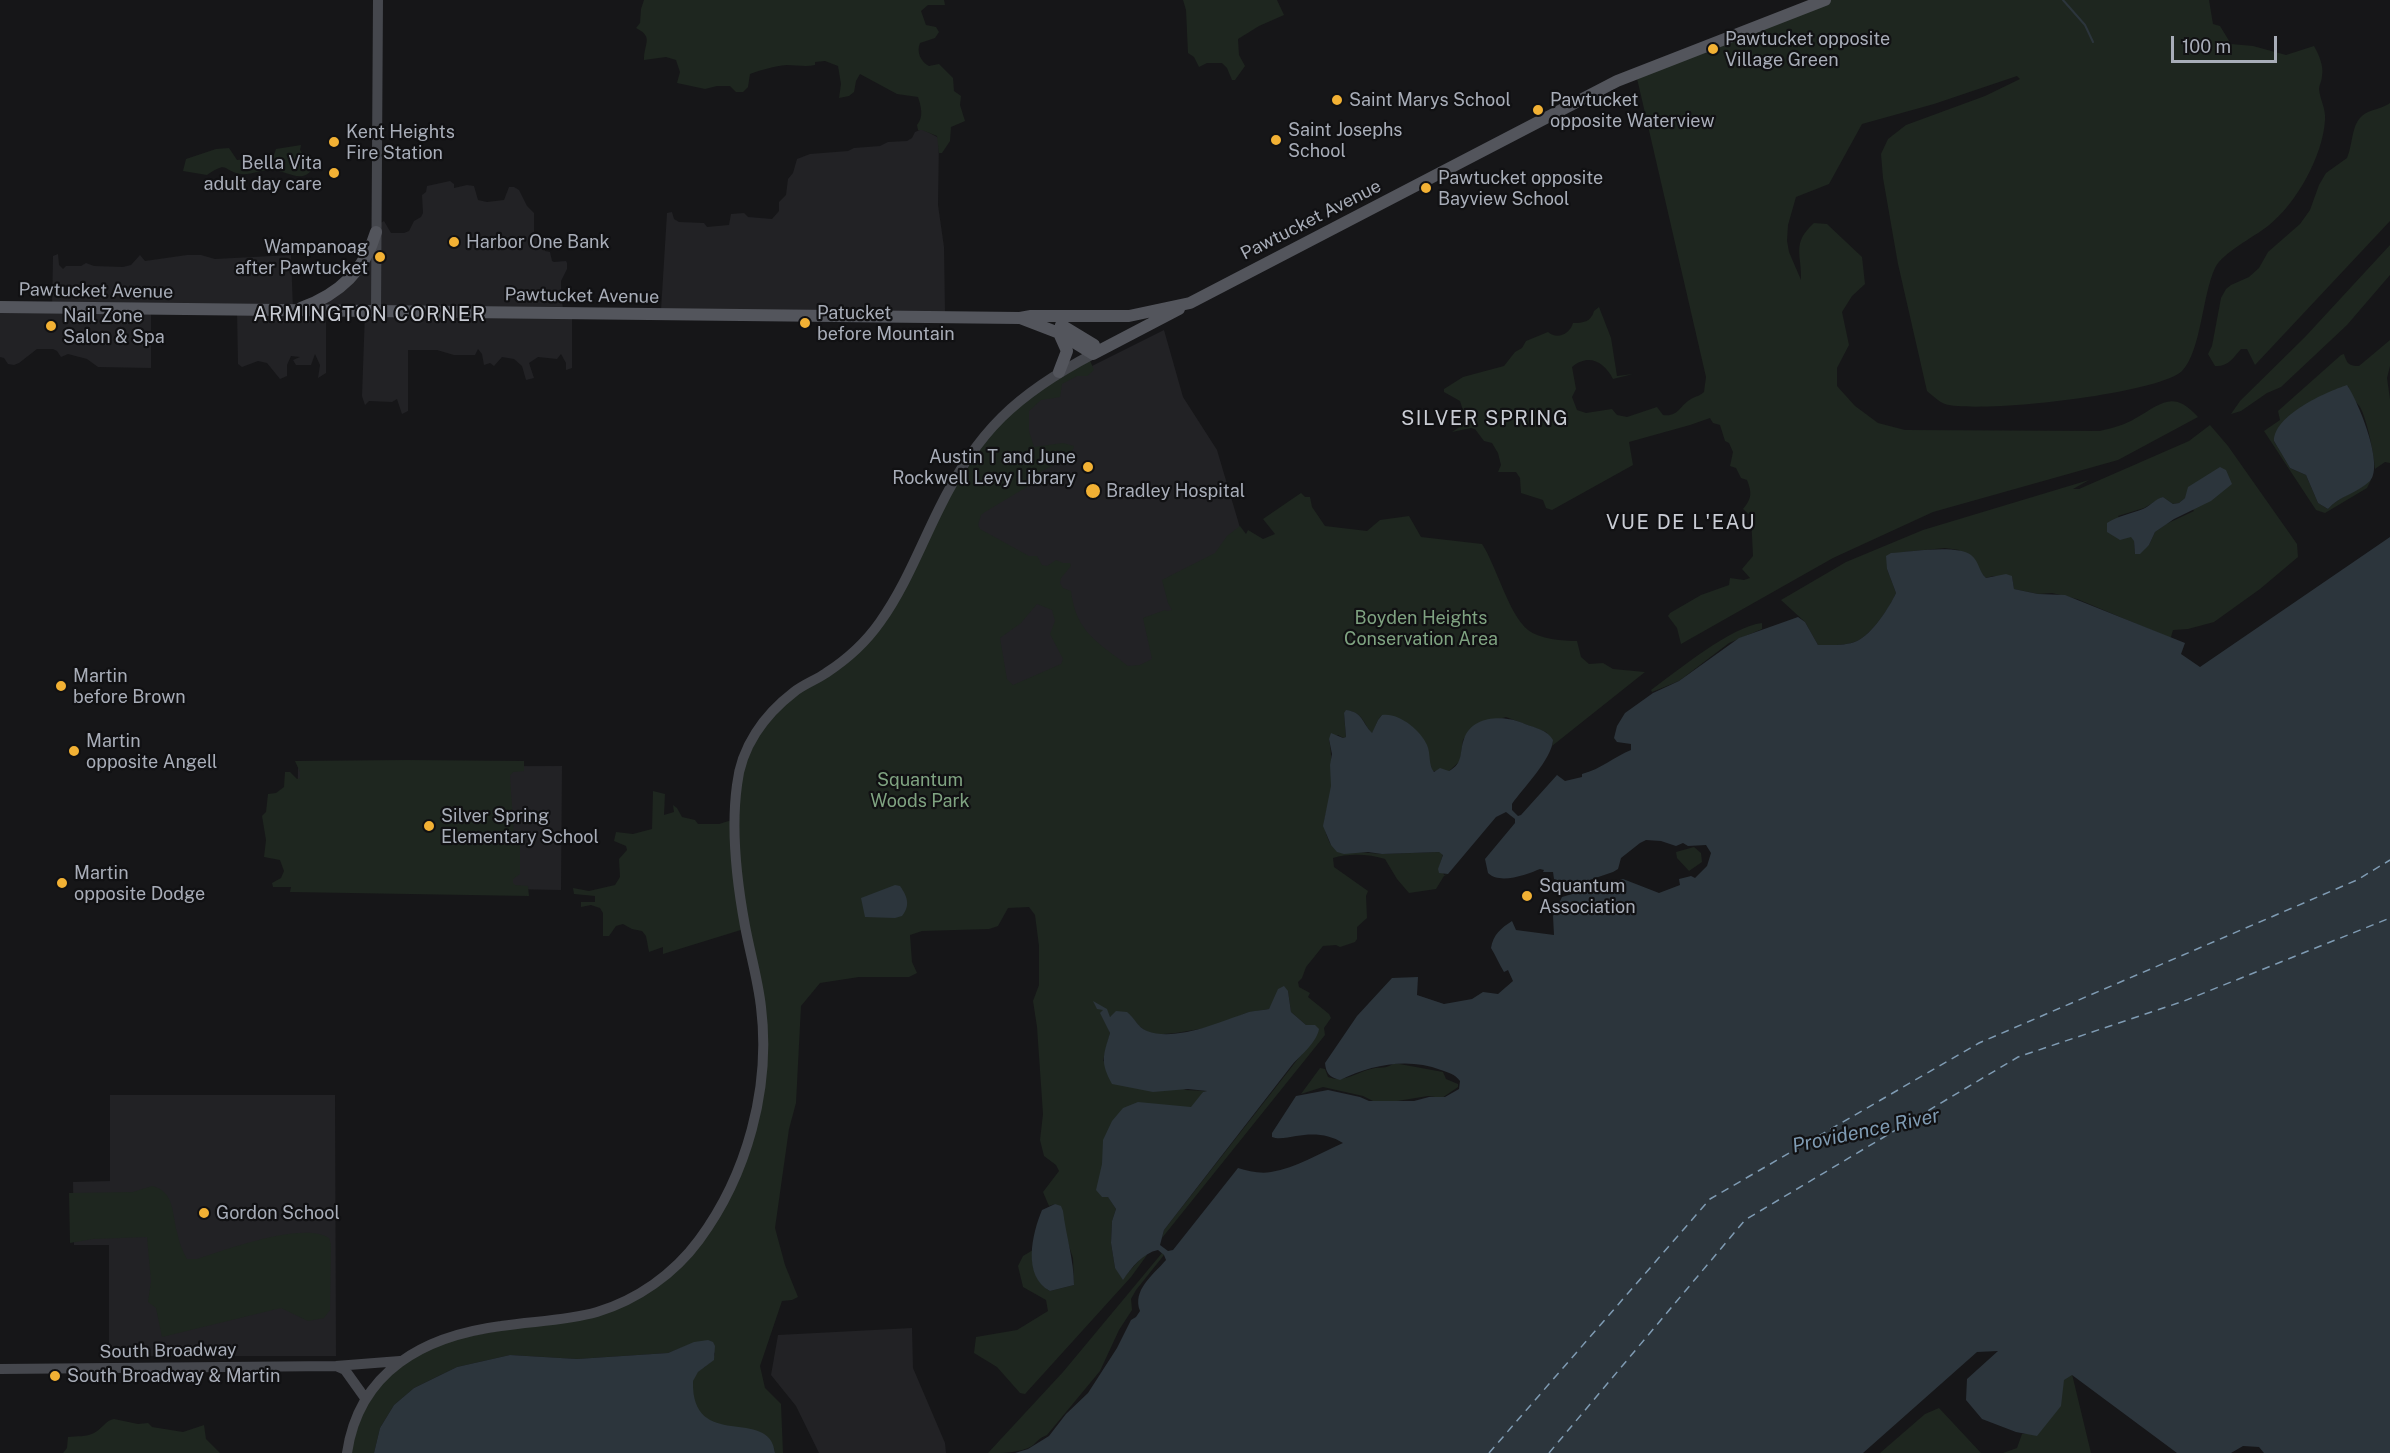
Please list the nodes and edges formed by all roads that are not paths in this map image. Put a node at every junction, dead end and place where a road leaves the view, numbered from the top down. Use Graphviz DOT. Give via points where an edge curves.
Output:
graph roads {
  1 [pos="378,0"];
  2 [pos="1826,0"];
  3 [pos="376,232"];
  4 [pos="1190,303"];
  5 [pos="0,307"];
  6 [pos="291,311"];
  7 [pos="376,311"];
  8 [pos="1025,317"];
  9 [pos="1059,333"];
  10 [pos="1096,352"];
  11 [pos="1059,372"];
  12 [pos="400,1361"];
  13 [pos="336,1366"];
  14 [pos="0,1369"];
  15 [pos="365,1398"];
  16 [pos="347,1453"];
  1 -- 3 [label="main road"];
  2 -- 4 [label="main road, Pawtucket Avenue" via="1617,81"];
  3 -- 6 [label="main road" via="362,261 343,285 324,299"];
  3 -- 7 [label="main road"];
  4 -- 8 [label="main road, Pawtucket Avenue" via="1129,316"];
  4 -- 10 [label="main road"];
  5 -- 6 [label="main road, Pawtucket Avenue"];
  6 -- 7 [label="main road, Pawtucket Avenue"];
  7 -- 8 [label="main road, Pawtucket Avenue"];
  8 -- 9 [label="main road, Pawtucket Avenue"];
  8 -- 10 [label="main road, Pawtucket Avenue" via="1068,328"];
  9 -- 10 [label="main road, Pawtucket Avenue"];
  9 -- 11 [label="main road" via="1067,351"];
  10 -- 11 [label="main road"];
  11 -- 12 [label="main road" via="1016,403 971,452 875,629 827,673 792,694 754,733 747,746 738,775 735,807 740,893 762,1011 760,1087 753,1128 735,1180 714,1219 684,1258 638,1295 583,1315 496,1326 455,1336"];
  12 -- 13 [label="main road, South Broadway"];
  12 -- 15 [label="main road"];
  13 -- 14 [label="main road, South Broadway"];
  13 -- 15 [label="main road" via="345,1370"];
  15 -- 16 [label="main road"];
}
